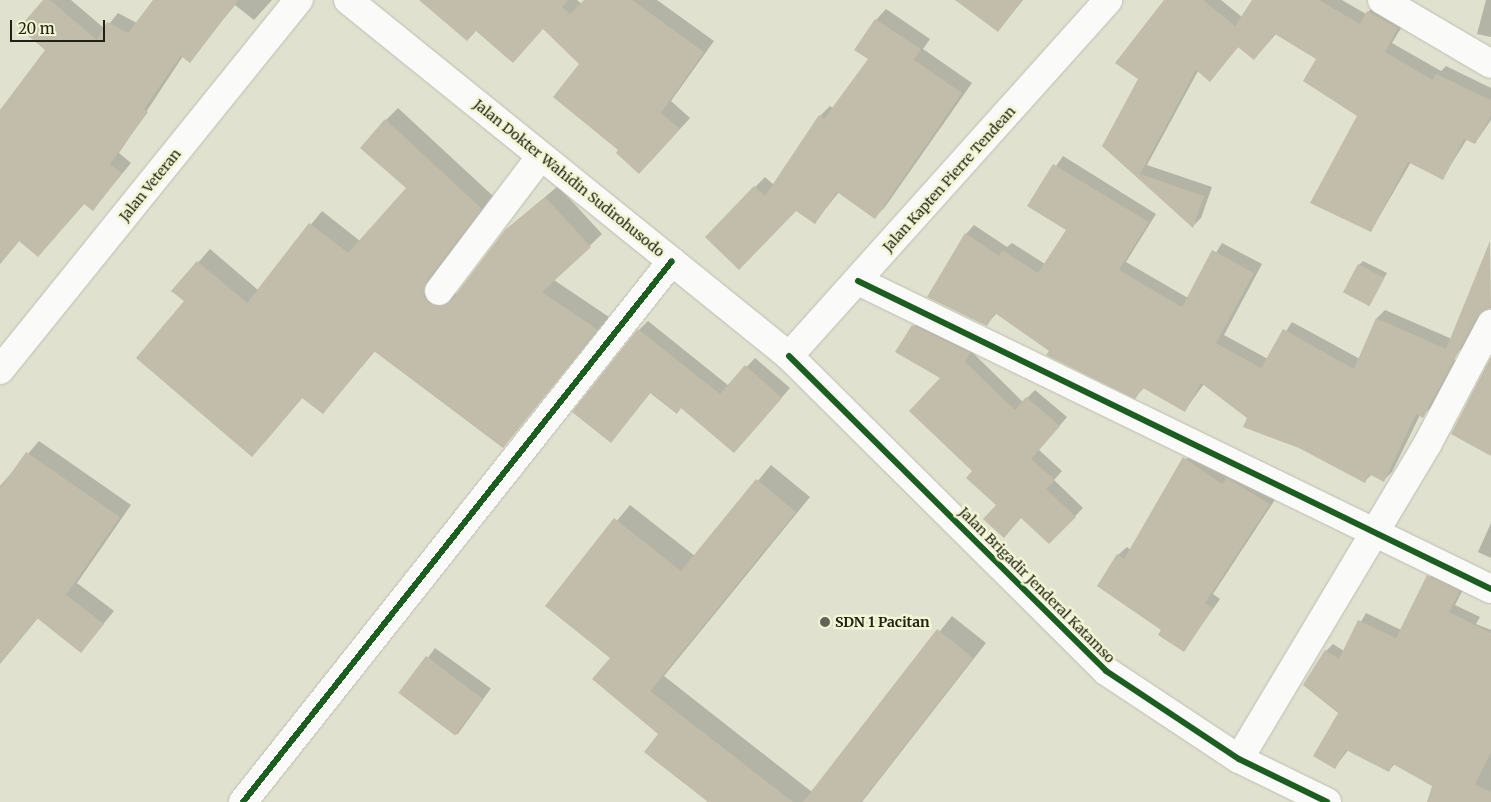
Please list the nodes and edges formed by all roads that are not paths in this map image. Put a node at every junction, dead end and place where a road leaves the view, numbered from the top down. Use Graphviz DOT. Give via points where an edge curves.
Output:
graph roads {
  1 [pos="299,0"];
  2 [pos="348,0"];
  3 [pos="1108,0"];
  4 [pos="1382,0"];
  5 [pos="1491,64"];
  6 [pos="541,156"];
  7 [pos="672,261"];
  8 [pos="858,281"];
  9 [pos="439,290"];
  10 [pos="1491,324"];
  11 [pos="789,356"];
  12 [pos="0,370"];
  13 [pos="1376,532"];
  14 [pos="1491,589"];
  15 [pos="1239,759"];
  16 [pos="243,802"];
  17 [pos="1328,802"];
  1 -- 12 [label="street, Jalan Veteran"];
  2 -- 6 [label="street, Jalan Dokter Wahidin Sudirohusodo"];
  3 -- 8 [label="street, Jalan Kapten Pierre Tendean"];
  4 -- 5 [label="street"];
  6 -- 7 [label="street, Jalan Dokter Wahidin Sudirohusodo"];
  6 -- 9 [label="street"];
  7 -- 11 [label="street, Jalan Dokter Wahidin Sudirohusodo"];
  7 -- 16 [label="street"];
  8 -- 11 [label="street, Jalan Kapten Pierre Tendean"];
  8 -- 13 [label="street"];
  10 -- 13 [label="street"];
  11 -- 15 [label="street, Jalan Brigadir Jenderal Katamso" via="1106,671"];
  13 -- 14 [label="street"];
  13 -- 15 [label="street"];
  15 -- 17 [label="street, Jalan Brigadir Jenderal Katamso"];
}
